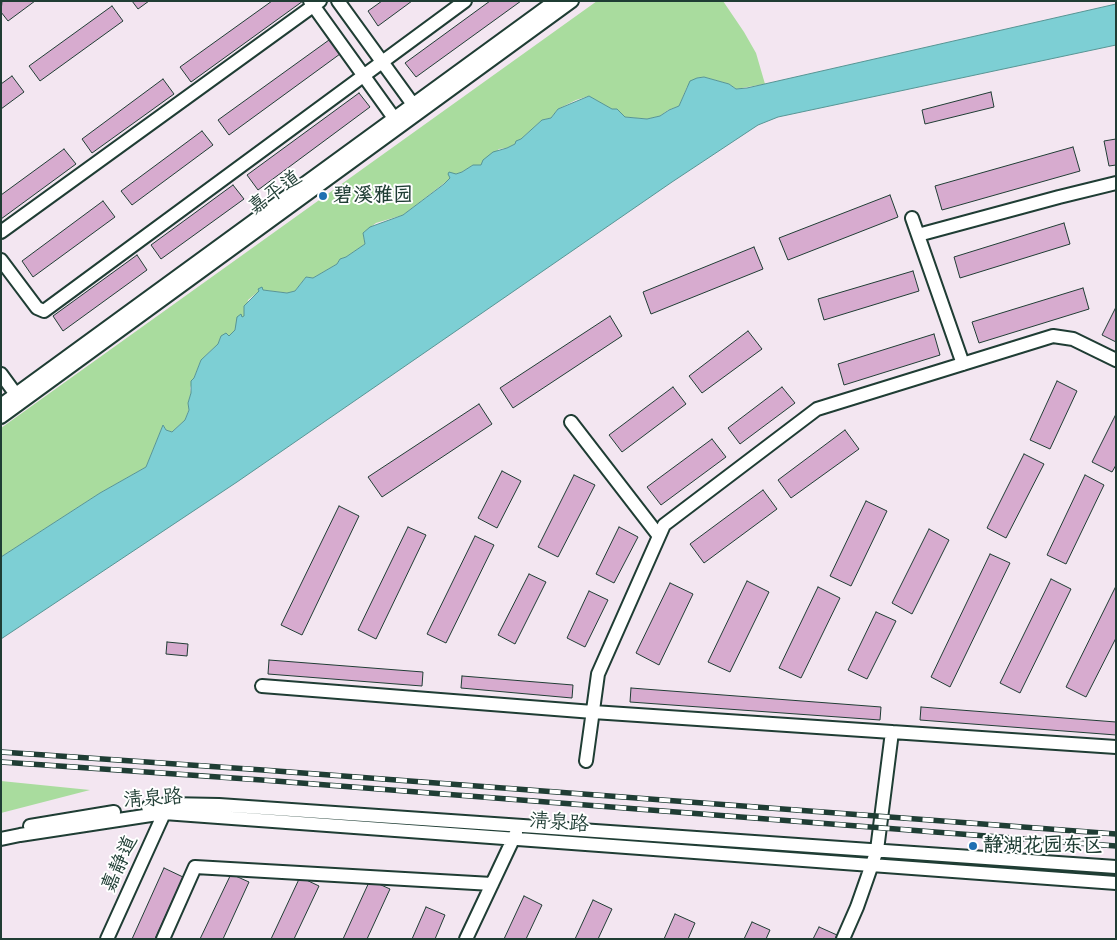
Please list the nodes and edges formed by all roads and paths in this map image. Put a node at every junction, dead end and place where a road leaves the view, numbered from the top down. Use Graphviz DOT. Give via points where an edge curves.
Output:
graph roads {
  1 [pos="338,1"];
  2 [pos="465,1"];
  3 [pos="555,1"];
  4 [pos="572,1"];
  5 [pos="314,3"];
  6 [pos="382,63"];
  7 [pos="364,76"];
  8 [pos="416,108"];
  9 [pos="397,122"];
  10 [pos="1116,183"];
  11 [pos="912,218"];
  12 [pos="1,232"];
  13 [pos="918,235"];
  14 [pos="1,260"];
  15 [pos="1116,360"];
  16 [pos="963,364"];
  17 [pos="1,374"];
  18 [pos="19,398"];
  19 [pos="1,405"];
  20 [pos="1,416"];
  21 [pos="571,422"];
  22 [pos="659,536"];
  23 [pos="262,686"];
  24 [pos="593,712"];
  25 [pos="892,732"];
  26 [pos="1116,747"];
  27 [pos="586,761"];
  28 [pos="166,808"];
  29 [pos="519,826"];
  30 [pos="1,832"];
  31 [pos="513,839"];
  32 [pos="1,840"];
  33 [pos="877,850"];
  34 [pos="872,865"];
  35 [pos="1116,867"];
  36 [pos="1116,883"];
  37 [pos="492,884"];
  38 [pos="107,939"];
  39 [pos="163,939"];
  40 [pos="466,939"];
  41 [pos="844,939"];
  1 -- 6 [label="street"];
  2 -- 6 [label="street"];
  3 -- 8 [label="street, 嘉平道"];
  4 -- 8 [label="street, 嘉平道"];
  5 -- 7 [label="street"];
  5 -- 12 [label="street"];
  6 -- 7 [label="street"];
  6 -- 8 [label="street"];
  7 -- 9 [label="street"];
  7 -- 14 [label="street" via="44,311 37,308"];
  8 -- 9 [label="street, 嘉平道"];
  9 -- 18 [label="street, 嘉平道"];
  10 -- 13 [label="street"];
  11 -- 13 [label="street"];
  13 -- 16 [label="street"];
  15 -- 16 [label="street" via="1073,339 1053,336"];
  16 -- 22 [label="street" via="817,408 664,525"];
  17 -- 18 [label="street"];
  18 -- 19 [label="street, 嘉平道"];
  18 -- 20 [label="street, 嘉平道"];
  21 -- 22 [label="street"];
  22 -- 24 [label="street" via="598,674"];
  23 -- 24 [label="street"];
  24 -- 25 [label="street"];
  24 -- 27 [label="street"];
  25 -- 26 [label="street"];
  25 -- 33 [label="street"];
  28 -- 29 [label="street, 清泉路" via="219,805"];
  28 -- 30 [label="street, 清泉路" via="54,820"];
  28 -- 31 [label="street, 清泉路"];
  28 -- 32 [label="street, 清泉路"];
  28 -- 38 [label="street, 嘉静道"];
  29 -- 31 [label="street"];
  29 -- 33 [label="street, 清泉路"];
  31 -- 34 [label="street, 清泉路"];
  31 -- 37 [label="street"];
  33 -- 34 [label="street"];
  33 -- 35 [label="street, 清泉路"];
  34 -- 36 [label="street, 清泉路"];
  34 -- 41 [label="street"];
  37 -- 39 [label="street" via="195,867"];
  37 -- 40 [label="street"];
}
